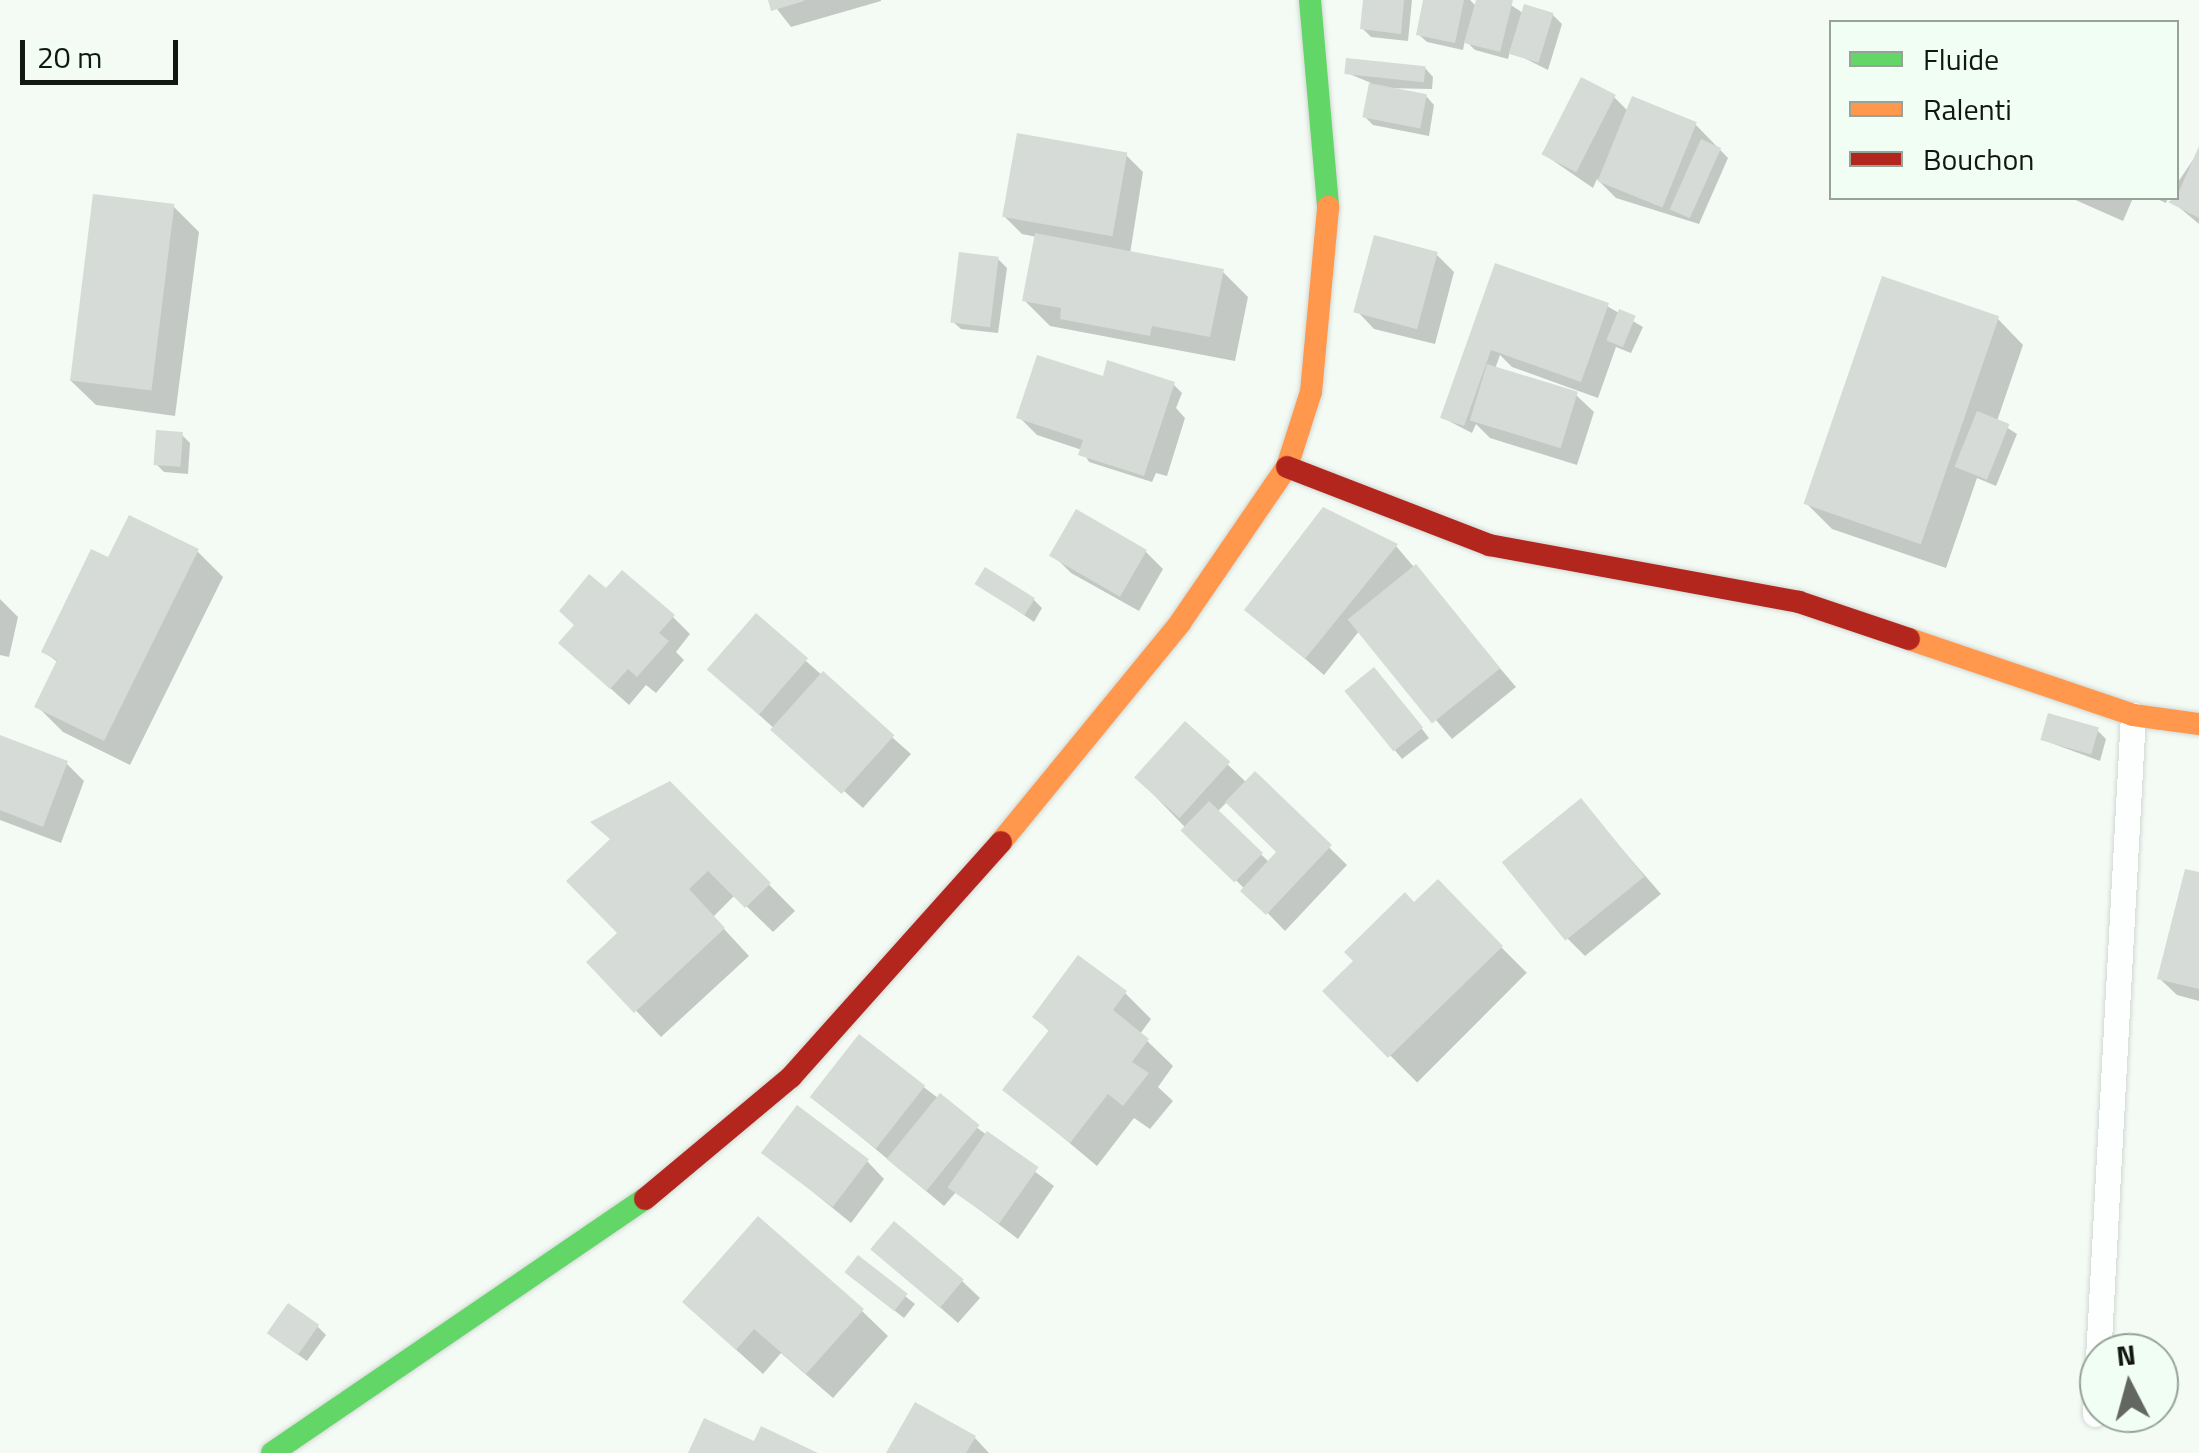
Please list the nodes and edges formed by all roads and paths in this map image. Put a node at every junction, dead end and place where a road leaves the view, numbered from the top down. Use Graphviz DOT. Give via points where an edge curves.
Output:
graph roads {
  1 [pos="1310,0"];
  2 [pos="1287,467"];
  3 [pos="2133,715"];
  4 [pos="2199,724"];
  5 [pos="2099,1333"];
  6 [pos="272,1453"];
  1 -- 2 [label="street" via="1328,210 1310,392"];
  2 -- 3 [label="street" via="1489,545 1799,602"];
  2 -- 6 [label="street" via="1180,623 1064,770 938,920 791,1076 621,1218"];
  3 -- 4 [label="street"];
  3 -- 5 [label="lane"];
}
